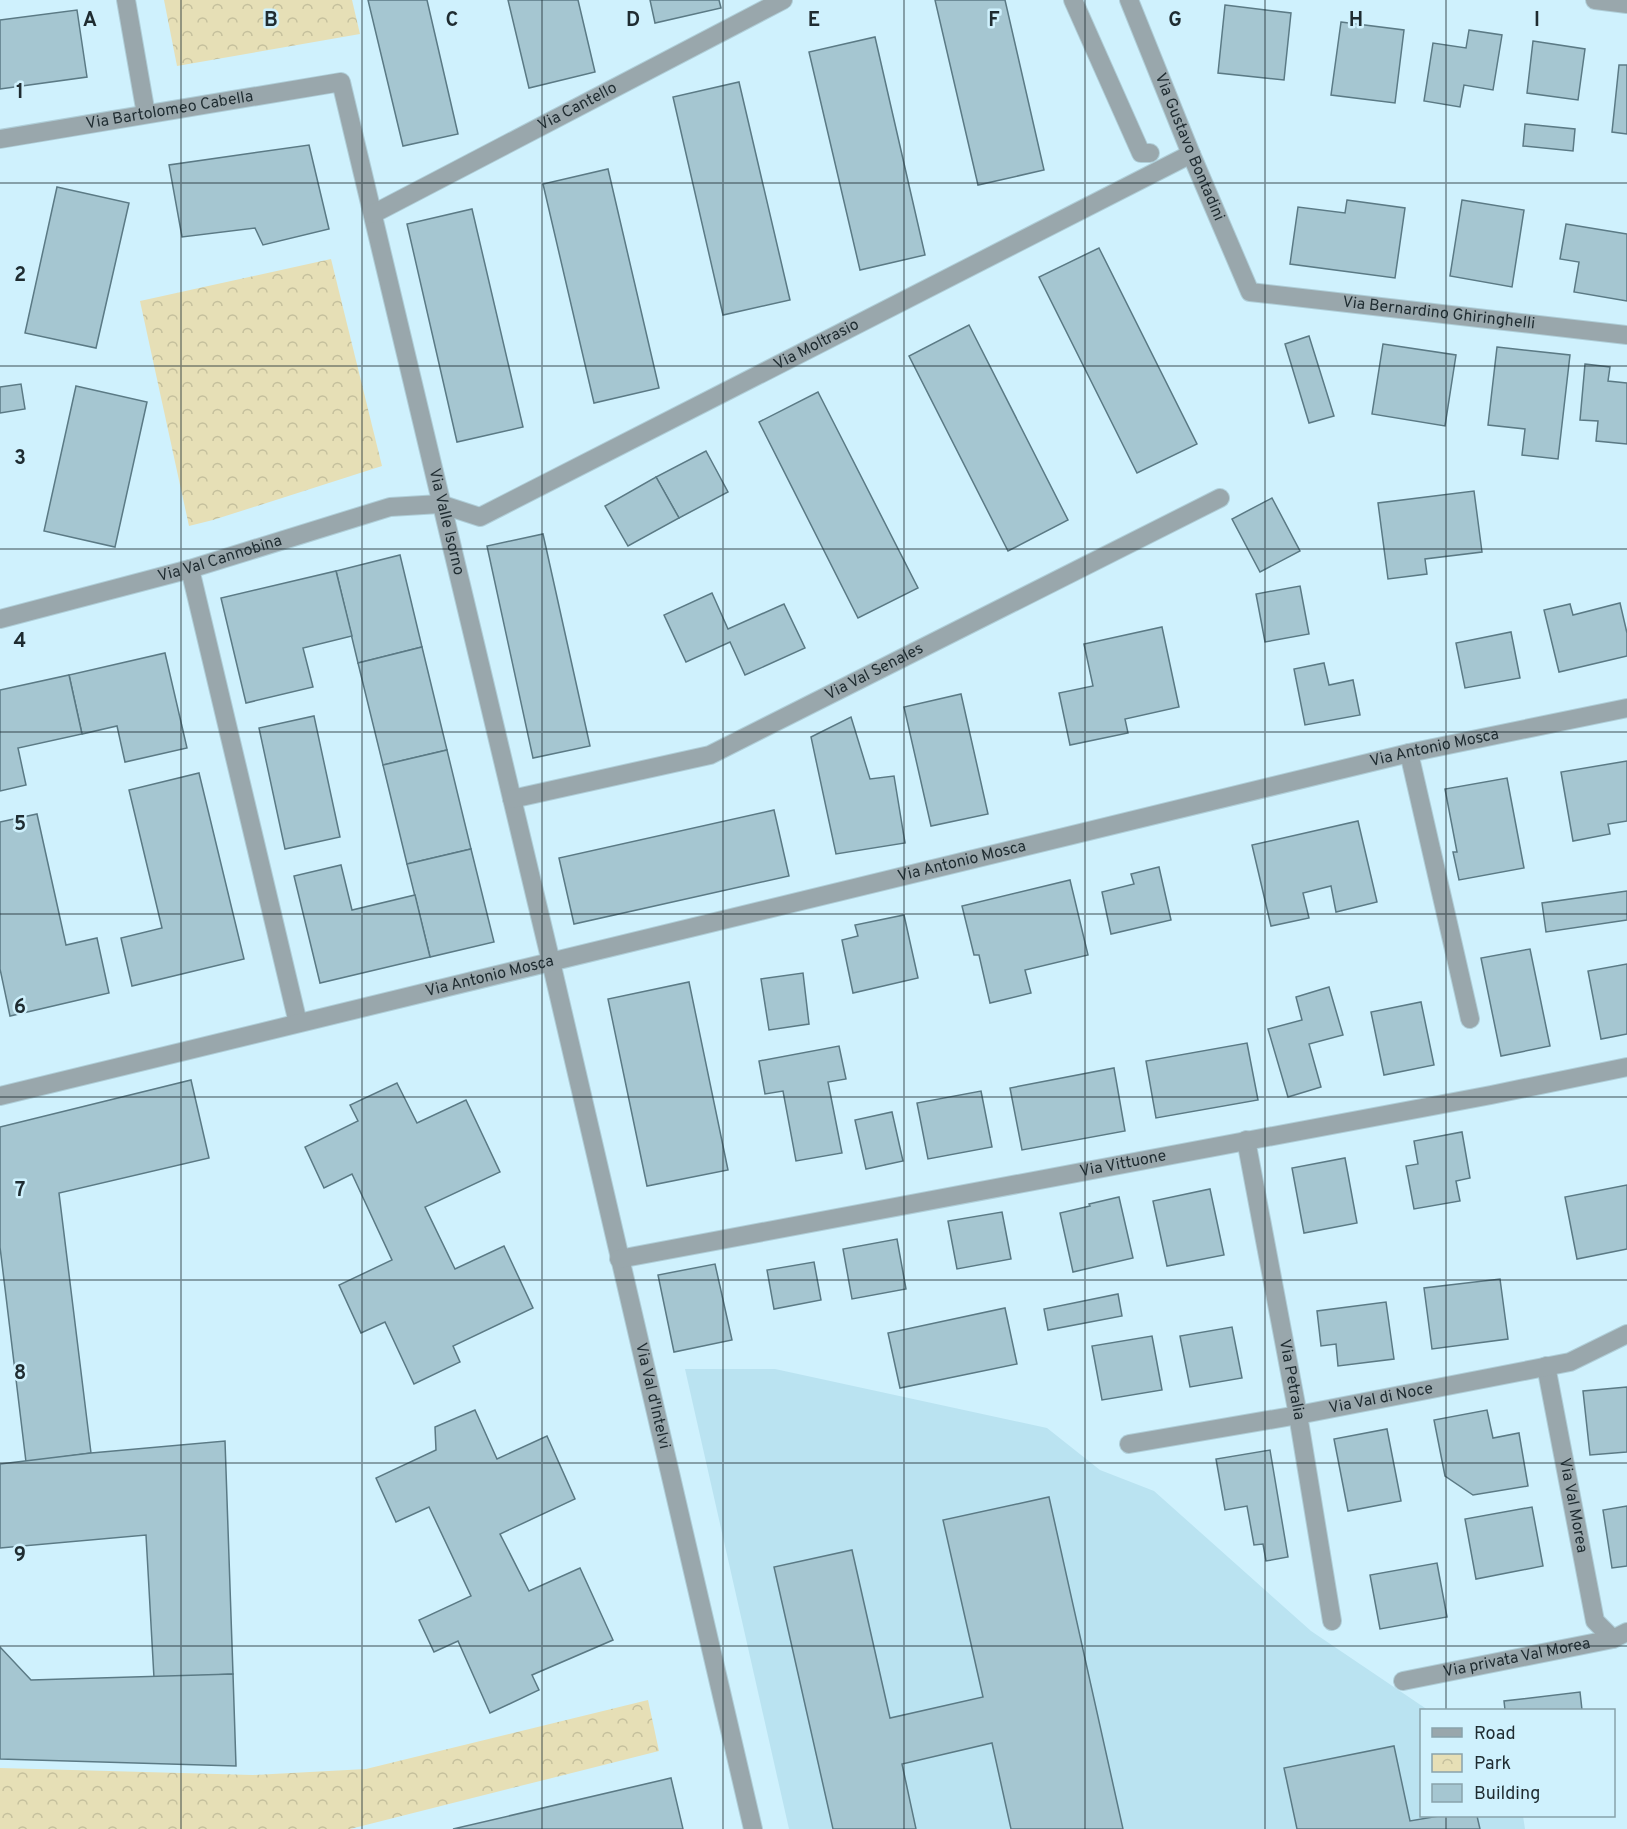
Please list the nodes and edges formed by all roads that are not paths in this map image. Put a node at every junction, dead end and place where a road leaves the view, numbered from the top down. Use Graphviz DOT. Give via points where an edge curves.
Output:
graph roads {
  1 [pos="126,0"];
  2 [pos="783,0"];
  3 [pos="1073,0"];
  4 [pos="1129,0"];
  5 [pos="1595,0"];
  6 [pos="1627,4"];
  7 [pos="341,82"];
  8 [pos="146,114"];
  9 [pos="0,139"];
  10 [pos="1150,153"];
  11 [pos="1191,154"];
  12 [pos="373,214"];
  13 [pos="1250,292"];
  14 [pos="1627,335"];
  15 [pos="1220,498"];
  16 [pos="440,504"];
  17 [pos="190,569"];
  18 [pos="0,619"];
  19 [pos="1627,708"];
  20 [pos="1409,753"];
  21 [pos="512,799"];
  22 [pos="551,963"];
  23 [pos="1470,1018"];
  24 [pos="298,1023"];
  25 [pos="1627,1067"];
  26 [pos="0,1096"];
  27 [pos="1246,1140"];
  28 [pos="619,1259"];
  29 [pos="1627,1334"];
  30 [pos="1546,1366"];
  31 [pos="1298,1415"];
  32 [pos="1129,1444"];
  33 [pos="1332,1621"];
  34 [pos="1620,1636"];
  35 [pos="1403,1680"];
  36 [pos="753,1829"];
  1 -- 8 [label="street"];
  2 -- 12 [label="street, Via Cantello"];
  3 -- 10 [label="street" via="1141,153"];
  4 -- 11 [label="street, Via Gustavo Bontadini"];
  5 -- 6 [label="street"];
  7 -- 8 [label="street, Via Bartolomeo Cabella"];
  7 -- 12 [label="street, Via Valle Isorno"];
  8 -- 9 [label="street, Via Bartolomeo Cabella"];
  11 -- 13 [label="street, Via Gustavo Bontadini"];
  11 -- 16 [label="street, Via Moltrasio" via="480,517"];
  12 -- 16 [label="street, Via Valle Isorno"];
  13 -- 14 [label="street, Via Bernardino Ghiringhelli"];
  15 -- 21 [label="street, Via Val Senales" via="710,755"];
  16 -- 17 [label="street, Via Val Cannobina" via="390,507"];
  16 -- 21 [label="street, Via Valle Isorno"];
  17 -- 18 [label="street, Via Val Cannobina"];
  17 -- 24 [label="street"];
  19 -- 20 [label="street, Via Antonio Mosca"];
  20 -- 22 [label="street, Via Antonio Mosca"];
  20 -- 23 [label="street"];
  21 -- 22 [label="street, Via Valle Isorno"];
  22 -- 24 [label="street, Via Antonio Mosca"];
  22 -- 28 [label="street, Via Val d'Intelvi"];
  24 -- 26 [label="street, Via Antonio Mosca"];
  25 -- 27 [label="street, Via Vittuone"];
  27 -- 28 [label="street, Via Vittuone"];
  27 -- 31 [label="street, Via Petralia"];
  28 -- 36 [label="street, Via Val d'Intelvi"];
  29 -- 30 [label="street, Via Val di Noce" via="1570,1362"];
  30 -- 31 [label="street, Via Val di Noce"];
  30 -- 34 [label="street, Via Val Morea" via="1595,1621"];
  31 -- 32 [label="street, Via Val di Noce"];
  31 -- 33 [label="street, Via Petralia"];
  34 -- 35 [label="street, Via privata Val Morea"];
}
